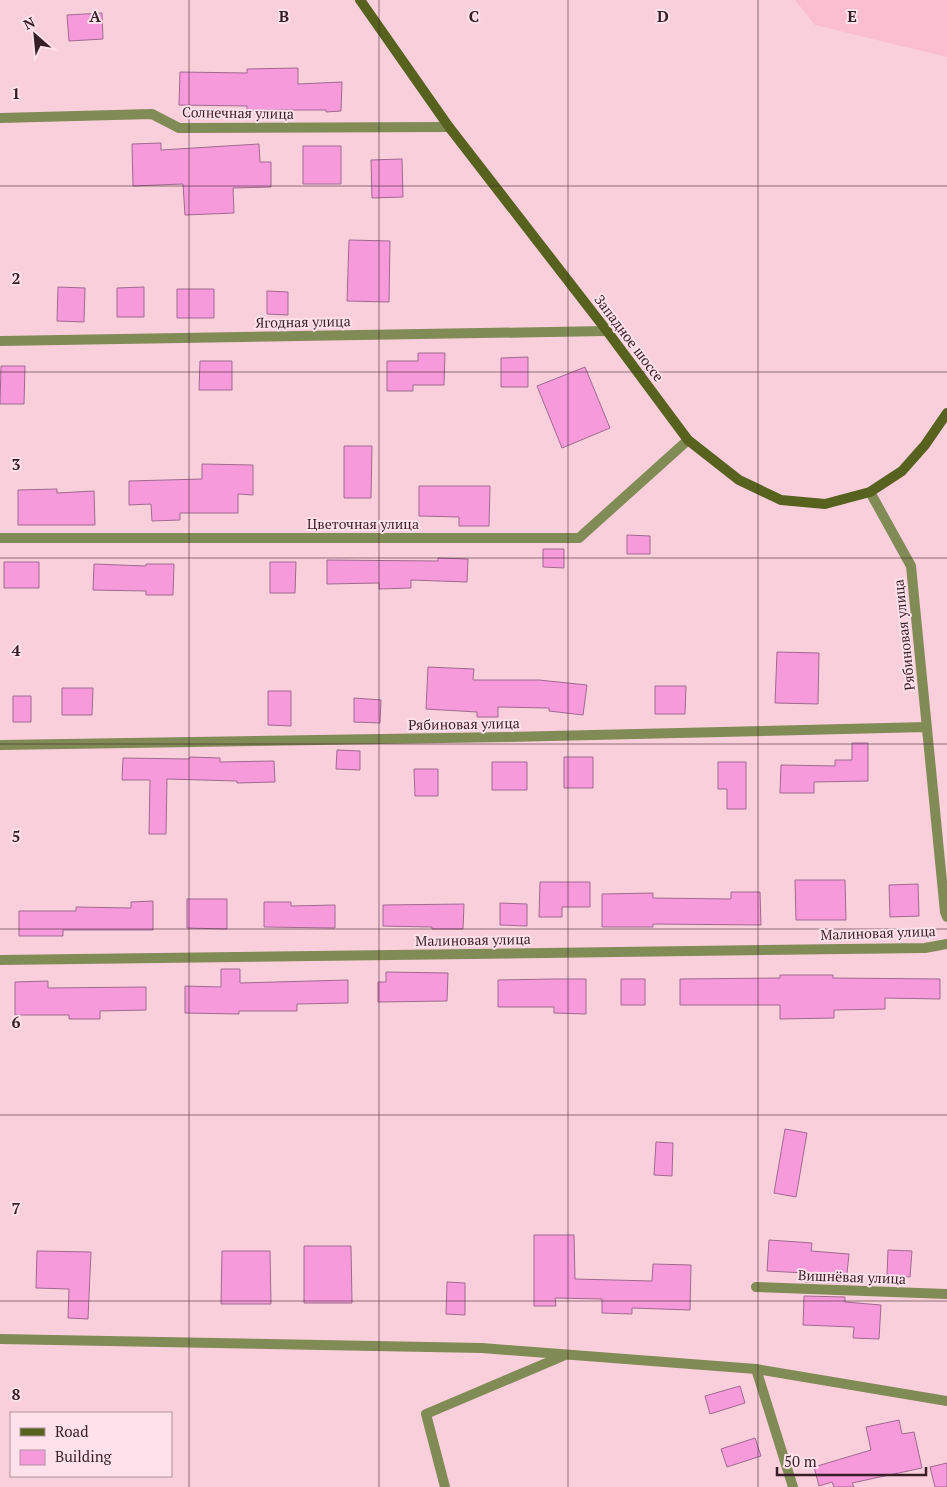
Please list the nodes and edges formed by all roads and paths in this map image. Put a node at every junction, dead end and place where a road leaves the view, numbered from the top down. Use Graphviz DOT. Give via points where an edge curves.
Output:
graph roads {
  1 [pos="360,0"];
  2 [pos="0,118"];
  3 [pos="448,127"];
  4 [pos="607,331"];
  5 [pos="0,341"];
  6 [pos="947,413"];
  7 [pos="688,440"];
  8 [pos="870,492"];
  9 [pos="0,538"];
  10 [pos="928,727"];
  11 [pos="0,745"];
  12 [pos="947,918"];
  13 [pos="947,944"];
  14 [pos="0,960"];
  15 [pos="756,1287"];
  16 [pos="947,1294"];
  17 [pos="0,1339"];
  18 [pos="565,1355"];
  19 [pos="756,1369"];
  20 [pos="947,1401"];
  21 [pos="446,1487"];
  22 [pos="793,1487"];
  1 -- 3 [label="main road, Западное шоссе"];
  2 -- 3 [label="street, Солнечная улица" via="152,114 180,128"];
  3 -- 4 [label="main road, Западное шоссе"];
  4 -- 5 [label="street, Ягодная улица"];
  4 -- 7 [label="main road, Западное шоссе"];
  6 -- 8 [label="main road, Западное шоссе" via="926,445 902,471"];
  7 -- 8 [label="main road, Западное шоссе" via="740,480 781,500 825,504"];
  7 -- 9 [label="street, Цветочная улица" via="579,538"];
  8 -- 10 [label="street, Рябиновая улица" via="911,566"];
  10 -- 11 [label="street, Рябиновая улица"];
  10 -- 12 [label="street, Рябиновая улица"];
  13 -- 14 [label="street, Малиновая улица" via="925,948"];
  15 -- 16 [label="street, Вишнёвая улица"];
  17 -- 18 [label="street" via="482,1348"];
  18 -- 19 [label="street"];
  18 -- 21 [label="street" via="426,1414"];
  19 -- 20 [label="street"];
  19 -- 22 [label="street"];
}
